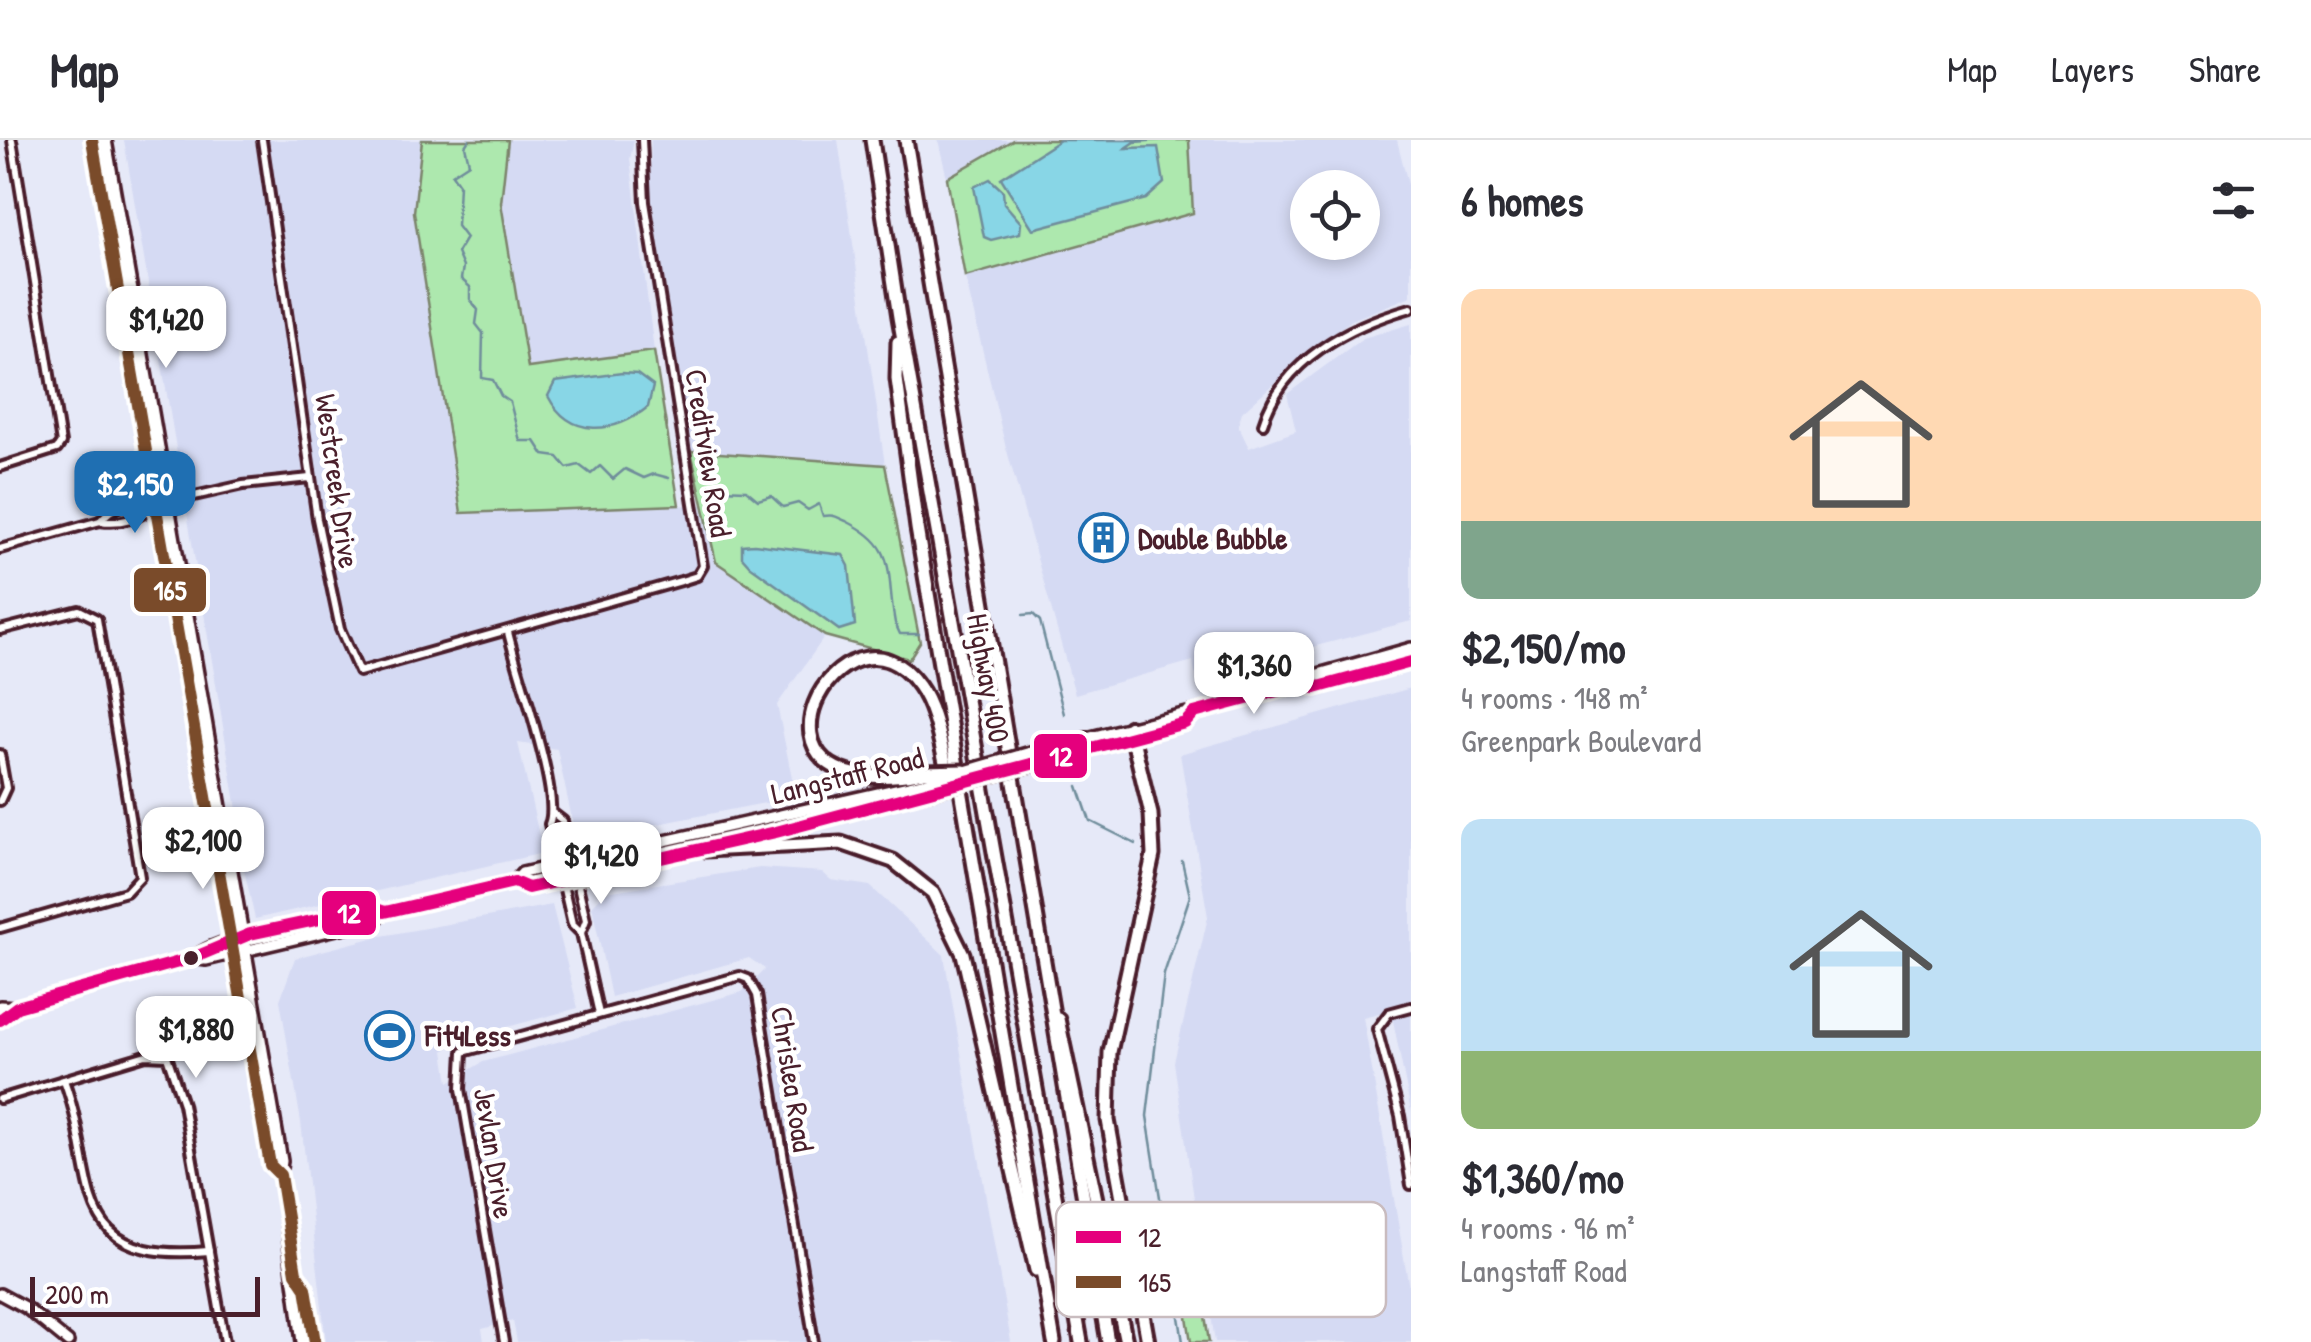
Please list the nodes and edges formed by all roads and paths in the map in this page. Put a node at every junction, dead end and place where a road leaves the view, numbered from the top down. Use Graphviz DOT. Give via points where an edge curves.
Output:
graph roads {
  1 [pos="12,140"];
  2 [pos="92,140"];
  3 [pos="106,140"];
  4 [pos="262,140"];
  5 [pos="642,140"];
  6 [pos="872,140"];
  7 [pos="906,140"];
  8 [pos="1411,308"];
  9 [pos="899,317"];
  10 [pos="1262,424"];
  11 [pos="0,467"];
  12 [pos="310,478"];
  13 [pos="170,501"];
  14 [pos="154,504"];
  15 [pos="100,521"];
  16 [pos="0,549"];
  17 [pos="0,630"];
  18 [pos="508,632"];
  19 [pos="1411,648"];
  20 [pos="1411,662"];
  21 [pos="1302,684"];
  22 [pos="1131,732"];
  23 [pos="0,754"];
  24 [pos="964,771"];
  25 [pos="927,782"];
  26 [pos="960,797"];
  27 [pos="0,801"];
  28 [pos="554,814"];
  29 [pos="705,850"];
  30 [pos="572,862"];
  31 [pos="558,864"];
  32 [pos="576,878"];
  33 [pos="562,881"];
  34 [pos="514,882"];
  35 [pos="385,912"];
  36 [pos="0,928"];
  37 [pos="581,933"];
  38 [pos="245,937"];
  39 [pos="230,941"];
  40 [pos="247,950"];
  41 [pos="232,954"];
  42 [pos="193,958"];
  43 [pos="0,1006"];
  44 [pos="17,1007"];
  45 [pos="1411,1008"];
  46 [pos="1053,1011"];
  47 [pos="599,1014"];
  48 [pos="0,1020"];
  49 [pos="64,1080"];
  50 [pos="0,1099"];
  51 [pos="280,1175"];
  52 [pos="1411,1184"];
  53 [pos="1057,1202"];
  54 [pos="1085,1202"];
  55 [pos="1098,1202"];
  56 [pos="1122,1202"];
  57 [pos="209,1251"];
  58 [pos="296,1273"];
  59 [pos="0,1294"];
  60 [pos="1046,1302"];
  61 [pos="1078,1317"];
  62 [pos="1104,1317"];
  63 [pos="1121,1317"];
  64 [pos="1143,1317"];
  65 [pos="68,1342"];
  66 [pos="225,1342"];
  67 [pos="302,1342"];
  68 [pos="315,1342"];
  69 [pos="504,1342"];
  70 [pos="814,1342"];
  71 [pos="1054,1342"];
  72 [pos="1082,1342"];
  73 [pos="1108,1342"];
  74 [pos="1126,1342"];
  75 [pos="1148,1342"];
  1 -- 11 [label="street" via="61,443"];
  2 -- 14 [label="main road"];
  3 -- 13 [label="main road"];
  4 -- 12 [label="street, Westcreek Drive"];
  5 -- 18 [label="street, Creditview Road" via="645,202 703,566 690,578"];
  6 -- 9 [label="highway, Highway 400"];
  7 -- 46 [label="highway, Highway 400"];
  8 -- 10 [label="street" via="1366,322 1326,346 1279,384"];
  9 -- 26 [label="highway" via="897,379 906,458"];
  9 -- 53 [label="highway, Highway 400"];
  12 -- 13 [label="street"];
  12 -- 18 [label="street, Westcreek Drive" via="340,630 359,672"];
  13 -- 14 [label="street"];
  13 -- 38 [label="main road"];
  14 -- 15 [label="street" via="144,515"];
  14 -- 15 [label="street" via="109,510"];
  14 -- 39 [label="main road"];
  15 -- 16 [label="street"];
  17 -- 36 [label="street" via="79,610 97,619 140,876 126,892"];
  18 -- 28 [label="street"];
  19 -- 21 [label="main road, Langstaff Road"];
  20 -- 21 [label="main road, Langstaff Road" via="1315,688"];
  21 -- 22 [label="main road, Langstaff Road" via="1194,713 1185,723"];
  22 -- 24 [label="main road, Langstaff Road, bridge"];
  22 -- 25 [label="main road, Langstaff Road, bridge" via="1039,764"];
  22 -- 56 [label="highway" via="1153,855 1107,1085"];
  23 -- 27 [label="street" via="6,788"];
  24 -- 25 [label="highway, bridge"];
  25 -- 26 [label="highway" via="854,778 828,763 810,725 829,676 874,660 914,680"];
  25 -- 29 [label="main road, Langstaff Road"];
  25 -- 30 [label="main road, Langstaff Road"];
  26 -- 60 [label="highway"];
  28 -- 30 [label="street" via="563,821"];
  28 -- 31 [label="street"];
  29 -- 32 [label="main road, Langstaff Road"];
  29 -- 60 [label="highway" via="841,843 893,862 933,893 963,954"];
  30 -- 31 [label="main road, Langstaff Road"];
  30 -- 32 [label="street"];
  31 -- 33 [label="street"];
  31 -- 34 [label="main road, Langstaff Road" via="522,872"];
  32 -- 33 [label="main road, Langstaff Road"];
  32 -- 37 [label="street" via="586,920"];
  33 -- 34 [label="main road, Langstaff Road" via="528,888"];
  33 -- 37 [label="street" via="572,924"];
  34 -- 35 [label="main road, Langstaff Road"];
  35 -- 38 [label="main road, Langstaff Road" via="373,908"];
  35 -- 40 [label="main road, Langstaff Road" via="375,920"];
  37 -- 47 [label="street"];
  38 -- 39 [label="main road, Langstaff Road"];
  38 -- 40 [label="main road"];
  39 -- 41 [label="main road"];
  39 -- 42 [label="main road, Langstaff Road"];
  40 -- 41 [label="main road, Langstaff Road"];
  40 -- 51 [label="main road"];
  41 -- 42 [label="main road, Langstaff Road"];
  41 -- 51 [label="main road" via="270,1165"];
  42 -- 44 [label="main road, Langstaff Road"];
  43 -- 44 [label="main road, Langstaff Road"];
  44 -- 48 [label="main road, Langstaff Road"];
  45 -- 52 [label="street" via="1389,1013 1378,1029"];
  46 -- 54 [label="highway, Highway 400"];
  46 -- 55 [label="highway" via="1064,1031"];
  47 -- 69 [label="street, Jevlan Drive" via="472,1047 460,1058"];
  47 -- 70 [label="street, Chrislea Road" via="730,978 753,985"];
  49 -- 50 [label="street"];
  49 -- 57 [label="street" via="95,1209 115,1237 154,1254"];
  49 -- 57 [label="street" via="168,1056"];
  51 -- 58 [label="main road"];
  57 -- 66 [label="street"];
  58 -- 67 [label="main road"];
  58 -- 68 [label="main road" via="306,1288"];
  59 -- 65 [label="main road"];
  60 -- 71 [label="highway"];
  61 -- 72 [label="highway, Highway 400"];
  62 -- 73 [label="highway, Highway 400"];
  63 -- 74 [label="highway"];
  64 -- 75 [label="highway"];
}
